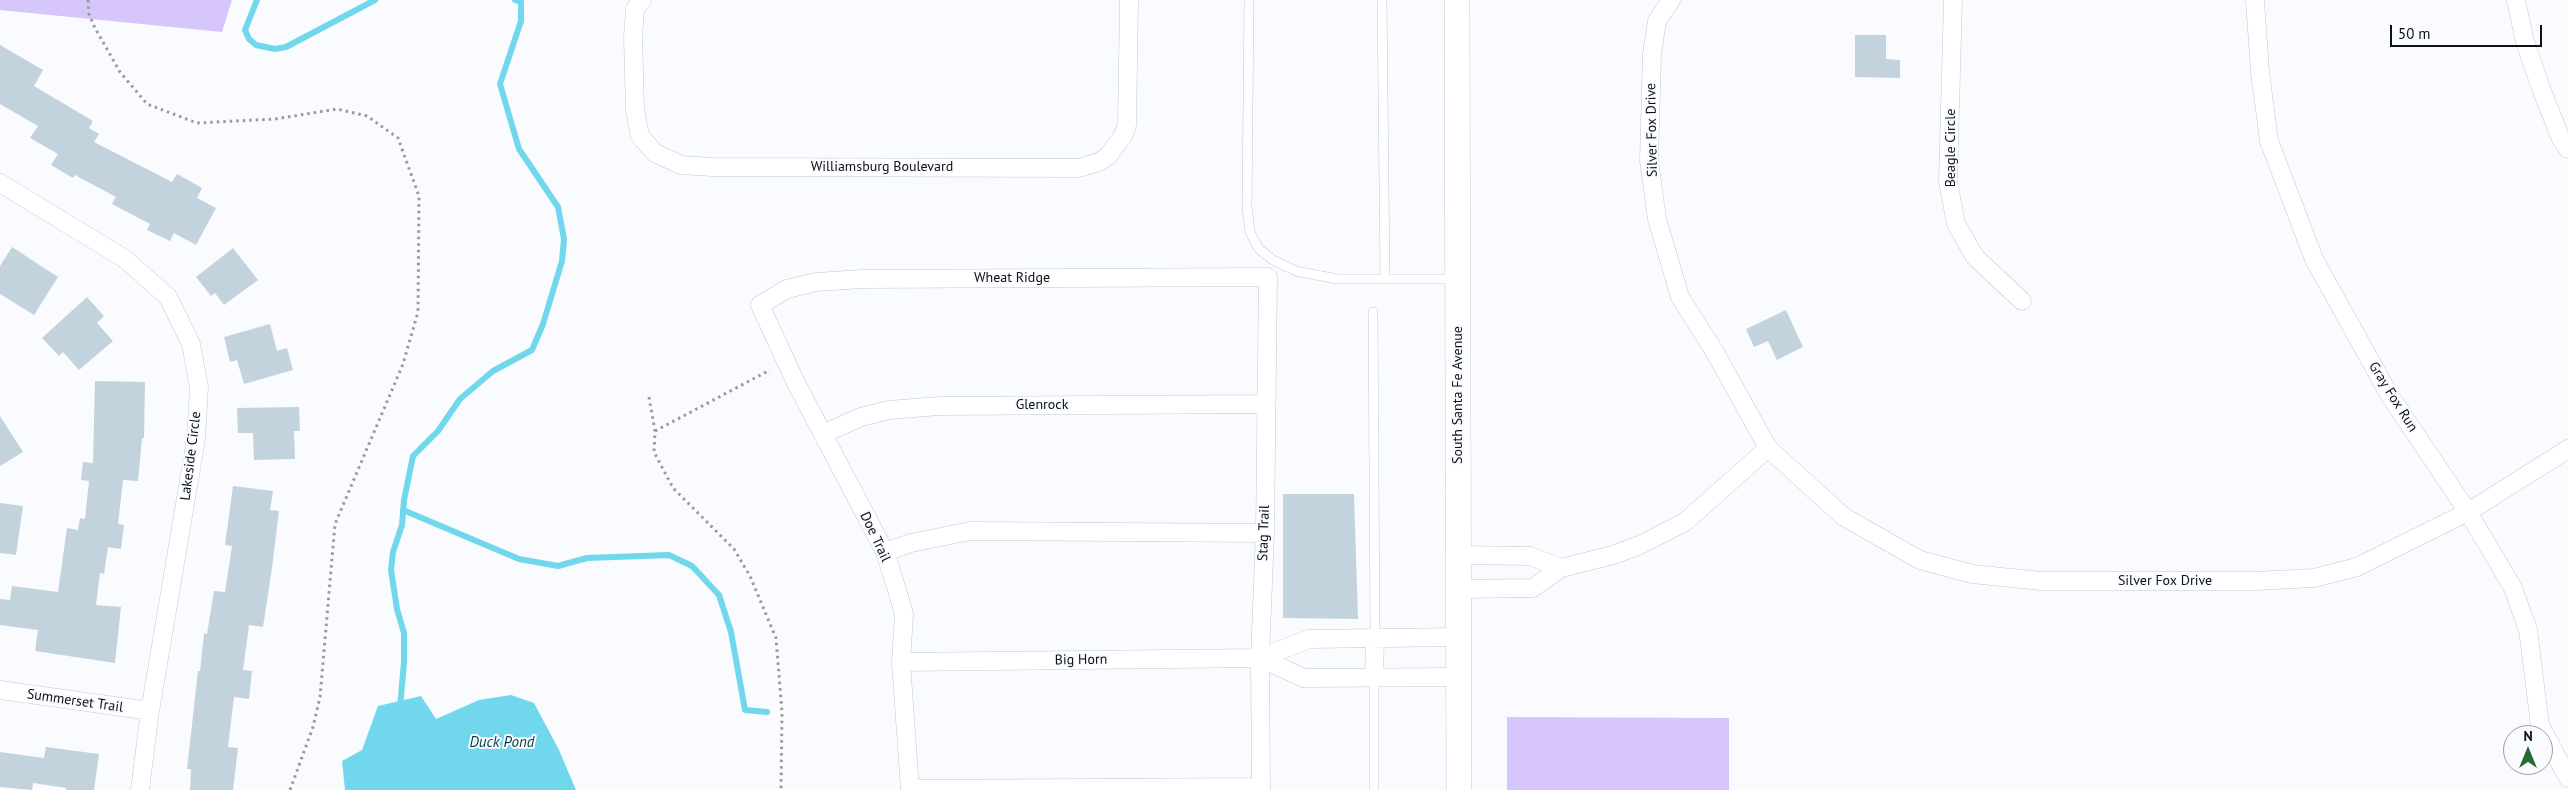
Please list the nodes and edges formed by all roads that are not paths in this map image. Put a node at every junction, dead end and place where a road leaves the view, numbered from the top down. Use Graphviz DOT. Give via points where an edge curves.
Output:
graph roads {
  1 [pos="642,0"];
  2 [pos="1128,0"];
  3 [pos="1250,0"];
  4 [pos="1382,0"];
  5 [pos="1457,0"];
  6 [pos="1671,0"];
  7 [pos="1953,0"];
  8 [pos="2255,0"];
  9 [pos="2516,0"];
  10 [pos="2568,150"];
  11 [pos="0,183"];
  12 [pos="1268,276"];
  13 [pos="1385,278"];
  14 [pos="1458,278"];
  15 [pos="2022,301"];
  16 [pos="760,305"];
  17 [pos="1373,312"];
  18 [pos="1266,404"];
  19 [pos="823,434"];
  20 [pos="1768,448"];
  21 [pos="2568,449"];
  22 [pos="2468,512"];
  23 [pos="1264,533"];
  24 [pos="885,552"];
  25 [pos="1459,556"];
  26 [pos="1561,568"];
  27 [pos="1459,589"];
  28 [pos="1459,637"];
  29 [pos="1375,638"];
  30 [pos="1260,658"];
  31 [pos="901,662"];
  32 [pos="1374,678"];
  33 [pos="1459,678"];
  34 [pos="0,690"];
  35 [pos="150,711"];
  36 [pos="2568,778"];
  37 [pos="1261,788"];
  38 [pos="910,789"];
  39 [pos="140,790"];
  40 [pos="1374,790"];
  41 [pos="1459,790"];
  1 -- 2 [label="street, Williamsburg Boulevard" via="636,9 633,37 640,136 654,153 680,165 1079,168 1108,156 1127,125"];
  3 -- 13 [label="lane" via="1247,207 1250,232 1259,249 1272,260 1296,271 1337,279"];
  4 -- 13 [label="lane"];
  5 -- 14 [label="main road, South Santa Fe Avenue"];
  6 -- 20 [label="street, Silver Fox Drive" via="1656,21 1652,54 1649,160 1656,219 1680,297"];
  7 -- 15 [label="street, Beagle Circle" via="1948,181 1956,224 1975,257"];
  8 -- 22 [label="street, Gray Fox Run" via="2269,141 2314,259 2390,396"];
  9 -- 10 [label="street" via="2525,42 2542,92"];
  11 -- 35 [label="street, Lakeside Circle" via="125,259 168,297 192,344 199,387 196,439"];
  12 -- 16 [label="street, Wheat Ridge" via="816,282 787,289"];
  12 -- 18 [label="street, Stag Trail"];
  13 -- 14 [label="lane"];
  14 -- 25 [label="main road, South Santa Fe Avenue"];
  16 -- 19 [label="street, Doe Trail"];
  17 -- 29 [label="lane"];
  18 -- 19 [label="street, Glenrock" via="940,406 889,410"];
  18 -- 23 [label="street, Stag Trail"];
  19 -- 24 [label="street, Doe Trail"];
  20 -- 22 [label="street, Silver Fox Drive" via="1844,517 1920,560 1972,574 2041,581 2314,578 2357,567"];
  20 -- 26 [label="street" via="1685,522 1613,556"];
  21 -- 22 [label="street, Silver Fox Drive"];
  22 -- 36 [label="street, Gray Fox Run" via="2514,588 2528,630 2540,725"];
  23 -- 24 [label="street" via="970,531 911,543"];
  23 -- 30 [label="street, Stag Trail"];
  24 -- 31 [label="street, Doe Trail" via="904,614"];
  25 -- 26 [label="street" via="1530,556"];
  25 -- 27 [label="main road, South Santa Fe Avenue"];
  26 -- 27 [label="street" via="1533,588"];
  27 -- 28 [label="main road, South Santa Fe Avenue"];
  28 -- 29 [label="street, Big Horn"];
  28 -- 33 [label="main road, South Santa Fe Avenue"];
  29 -- 30 [label="street, Big Horn" via="1309,639"];
  29 -- 32 [label="street"];
  30 -- 31 [label="street, Big Horn"];
  30 -- 32 [label="street, Big Horn" via="1304,678"];
  30 -- 37 [label="street, Stag Trail"];
  31 -- 38 [label="street, Doe Trail"];
  32 -- 33 [label="street, Big Horn"];
  32 -- 40 [label="lane"];
  33 -- 41 [label="main road, South Santa Fe Avenue"];
  34 -- 35 [label="street, Summerset Trail"];
  35 -- 39 [label="street, Lakeside Circle"];
  37 -- 38 [label="street"];
}
